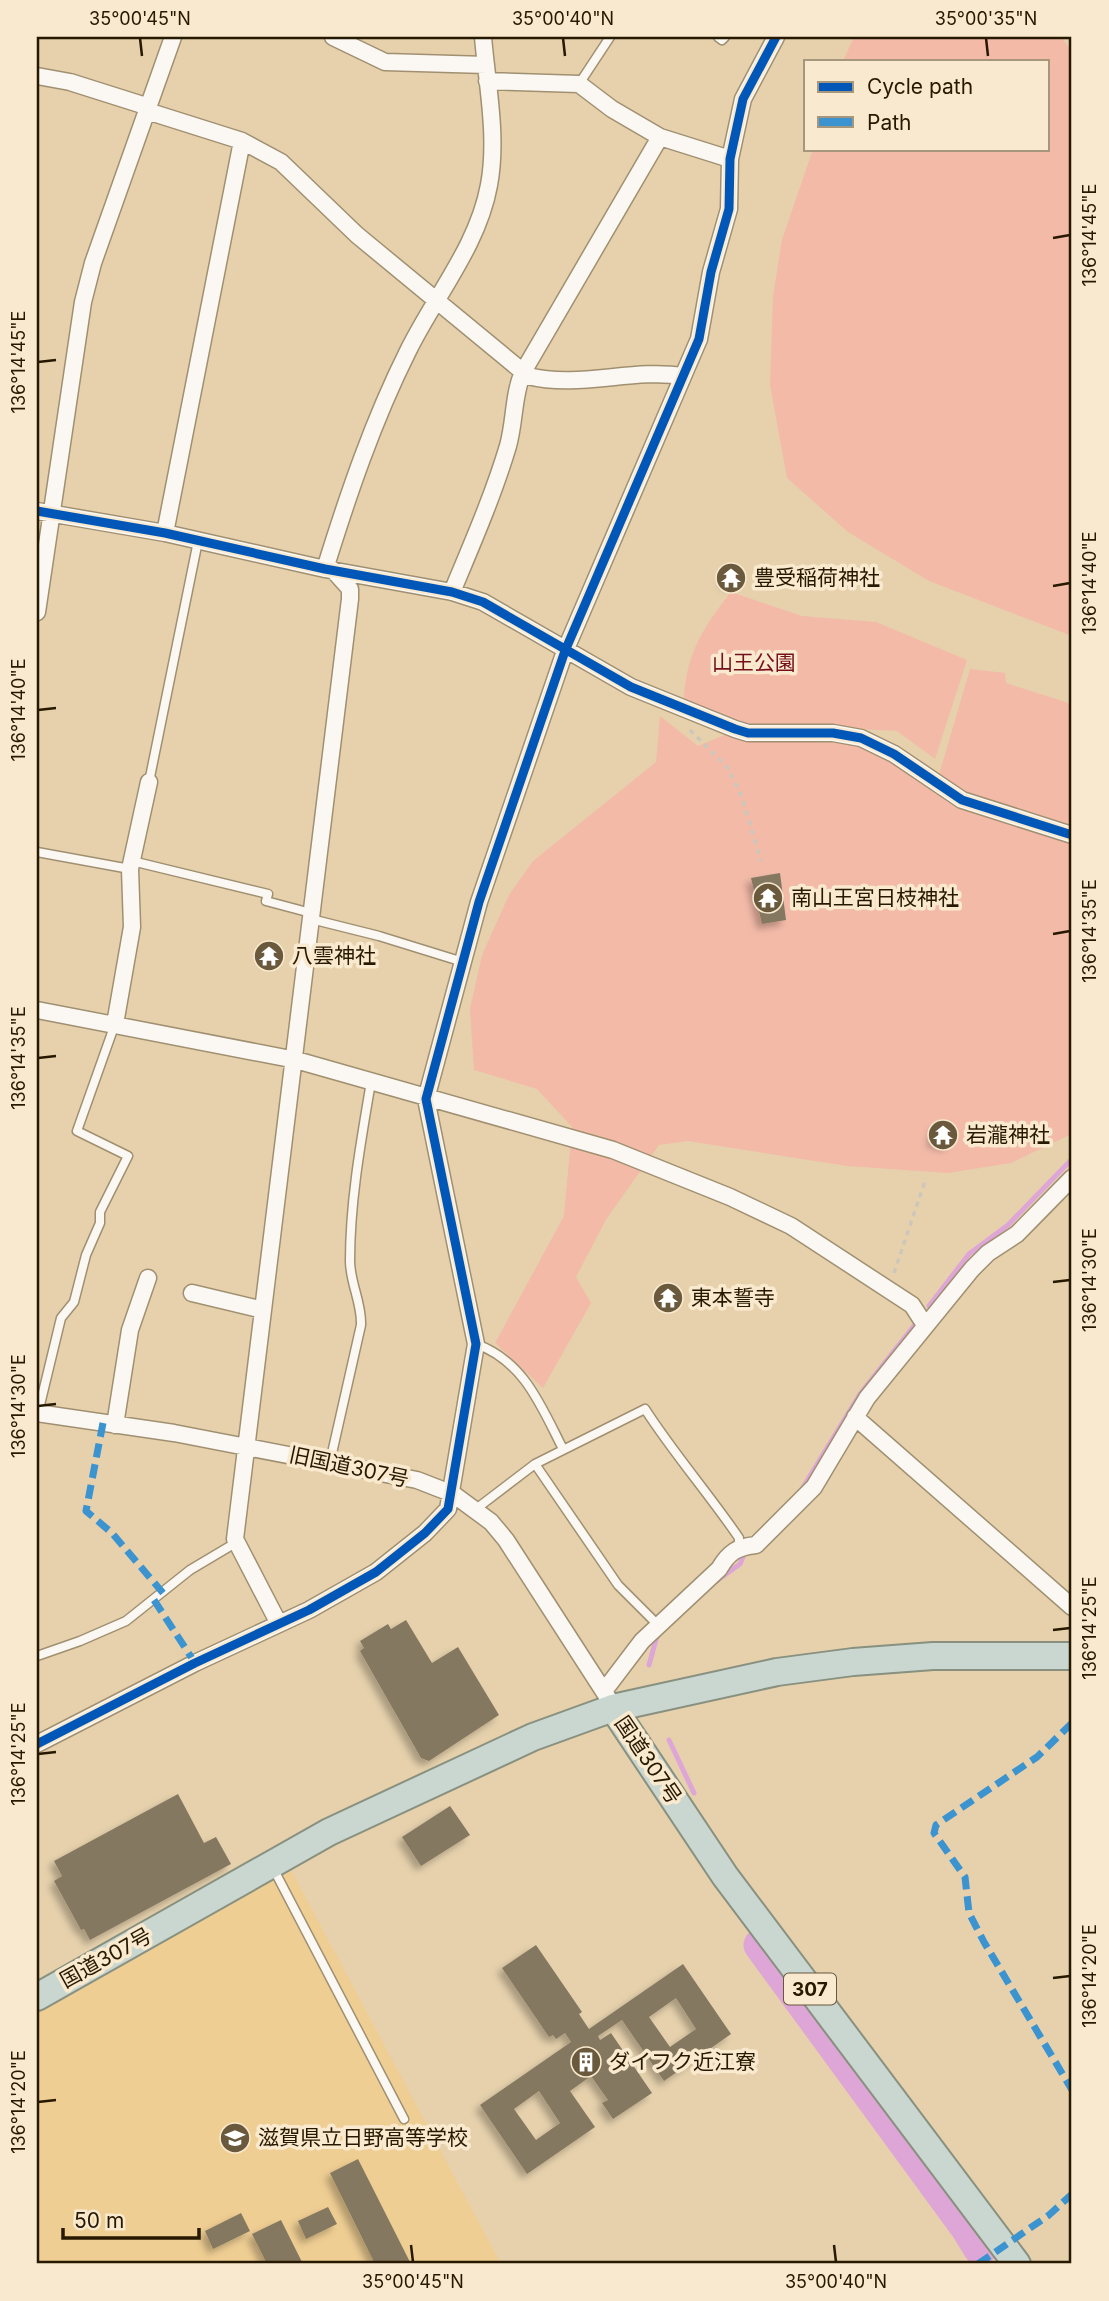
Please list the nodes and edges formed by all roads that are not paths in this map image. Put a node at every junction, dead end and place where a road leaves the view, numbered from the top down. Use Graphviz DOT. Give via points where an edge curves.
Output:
graph roads {
  1 [pos="173,37"];
  2 [pos="333,37"];
  3 [pos="483,37"];
  4 [pos="610,37"];
  5 [pos="718,37"];
  6 [pos="724,37"];
  7 [pos="775,37"];
  8 [pos="486,73"];
  9 [pos="37,76"];
  10 [pos="579,84"];
  11 [pos="148,109"];
  12 [pos="660,137"];
  13 [pos="242,141"];
  14 [pos="730,159"];
  15 [pos="435,300"];
  16 [pos="523,372"];
  17 [pos="683,376"];
  18 [pos="37,512"];
  19 [pos="54,514"];
  20 [pos="166,533"];
  21 [pos="198,541"];
  22 [pos="329,570"];
  23 [pos="452,592"];
  24 [pos="37,612"];
  25 [pos="565,651"];
  26 [pos="149,782"];
  27 [pos="1072,835"];
  28 [pos="37,852"];
  29 [pos="131,865"];
  30 [pos="311,916"];
  31 [pos="463,962"];
  32 [pos="37,1010"];
  33 [pos="115,1024"];
  34 [pos="296,1060"];
  35 [pos="370,1082"];
  36 [pos="426,1099"];
  37 [pos="1072,1178"];
  38 [pos="148,1278"];
  39 [pos="192,1293"];
  40 [pos="263,1310"];
  41 [pos="925,1325"];
  42 [pos="476,1344"];
  43 [pos="37,1413"];
  44 [pos="855,1417"];
  45 [pos="115,1424"];
  46 [pos="246,1446"];
  47 [pos="563,1448"];
  48 [pos="330,1462"];
  49 [pos="535,1464"];
  50 [pos="453,1494"];
  51 [pos="476,1509"];
  52 [pos="237,1542"];
  53 [pos="744,1546"];
  54 [pos="1072,1607"];
  55 [pos="279,1624"];
  56 [pos="658,1625"];
  57 [pos="37,1656"];
  58 [pos="1072,1656"];
  59 [pos="608,1699"];
  60 [pos="37,1744"];
  61 [pos="271,1865"];
  62 [pos="37,1997"];
  63 [pos="404,2119"];
  64 [pos="1017,2264"];
  1 -- 11 [label="street"];
  2 -- 8 [label="street" via="385,62"];
  3 -- 8 [label="street"];
  4 -- 10 [label="lane"];
  5 -- 6 [label="lane"];
  7 -- 14 [label="street" via="743,99"];
  8 -- 10 [label="street"];
  8 -- 15 [label="street" via="492,166 485,202 473,237"];
  9 -- 11 [label="street" via="70,82"];
  10 -- 12 [label="street"];
  11 -- 13 [label="street"];
  11 -- 19 [label="street" via="83,302"];
  12 -- 14 [label="street"];
  12 -- 16 [label="street"];
  13 -- 15 [label="street" via="281,162 357,235"];
  13 -- 20 [label="street"];
  14 -- 17 [label="street" via="729,209 699,339"];
  15 -- 16 [label="street"];
  15 -- 22 [label="street" via="365,448"];
  16 -- 17 [label="street" via="558,381 665,373"];
  16 -- 23 [label="street" via="501,468"];
  17 -- 25 [label="street"];
  18 -- 19 [label="street"];
  19 -- 20 [label="street"];
  19 -- 24 [label="street"];
  20 -- 21 [label="street"];
  21 -- 22 [label="street"];
  21 -- 26 [label="lane"];
  22 -- 23 [label="street"];
  22 -- 30 [label="street" via="350,589 351,598"];
  23 -- 25 [label="street" via="483,602"];
  25 -- 27 [label="street" via="631,687 748,733 833,733 861,738 894,754 962,800"];
  25 -- 31 [label="street"];
  26 -- 29 [label="street"];
  28 -- 29 [label="lane"];
  29 -- 30 [label="lane" via="268,894 266,901"];
  29 -- 33 [label="street" via="132,927"];
  30 -- 31 [label="lane"];
  30 -- 34 [label="street"];
  31 -- 36 [label="street"];
  32 -- 33 [label="street"];
  33 -- 34 [label="street"];
  33 -- 43 [label="lane" via="76,1131 128,1156 100,1212 74,1302 61,1318"];
  34 -- 35 [label="street"];
  34 -- 40 [label="street"];
  35 -- 36 [label="street"];
  35 -- 48 [label="lane" via="355,1183 350,1261 361,1325"];
  36 -- 41 [label="street" via="642,1161 791,1226 889,1288 912,1305"];
  36 -- 42 [label="street"];
  37 -- 41 [label="street" via="1017,1234 980,1261"];
  38 -- 45 [label="street" via="130,1330"];
  39 -- 40 [label="street"];
  40 -- 46 [label="street"];
  41 -- 44 [label="street"];
  42 -- 47 [label="lane" via="524,1377"];
  42 -- 50 [label="street"];
  43 -- 45 [label="street, 旧国道307号"];
  44 -- 53 [label="street" via="814,1487 756,1545"];
  44 -- 54 [label="street"];
  45 -- 46 [label="street, 旧国道307号"];
  46 -- 48 [label="street, 旧国道307号"];
  46 -- 52 [label="street"];
  47 -- 49 [label="lane"];
  47 -- 53 [label="lane" via="645,1409"];
  48 -- 50 [label="street, 旧国道307号" via="417,1480"];
  49 -- 51 [label="lane"];
  49 -- 56 [label="lane" via="618,1585"];
  50 -- 51 [label="street, 旧国道307号"];
  50 -- 55 [label="street" via="448,1509 425,1533 376,1572"];
  51 -- 59 [label="street, 旧国道307号" via="506,1540"];
  52 -- 55 [label="street"];
  52 -- 57 [label="lane" via="190,1570 126,1621"];
  53 -- 56 [label="street"];
  55 -- 60 [label="street"];
  56 -- 59 [label="street"];
  58 -- 59 [label="highway" via="933,1656 853,1662"];
  59 -- 61 [label="highway, 国道307号" via="406,1794"];
  59 -- 64 [label="highway, 国道307号 / 307" via="725,1876"];
  61 -- 62 [label="highway, 国道307号"];
  61 -- 63 [label="lane"];
}
